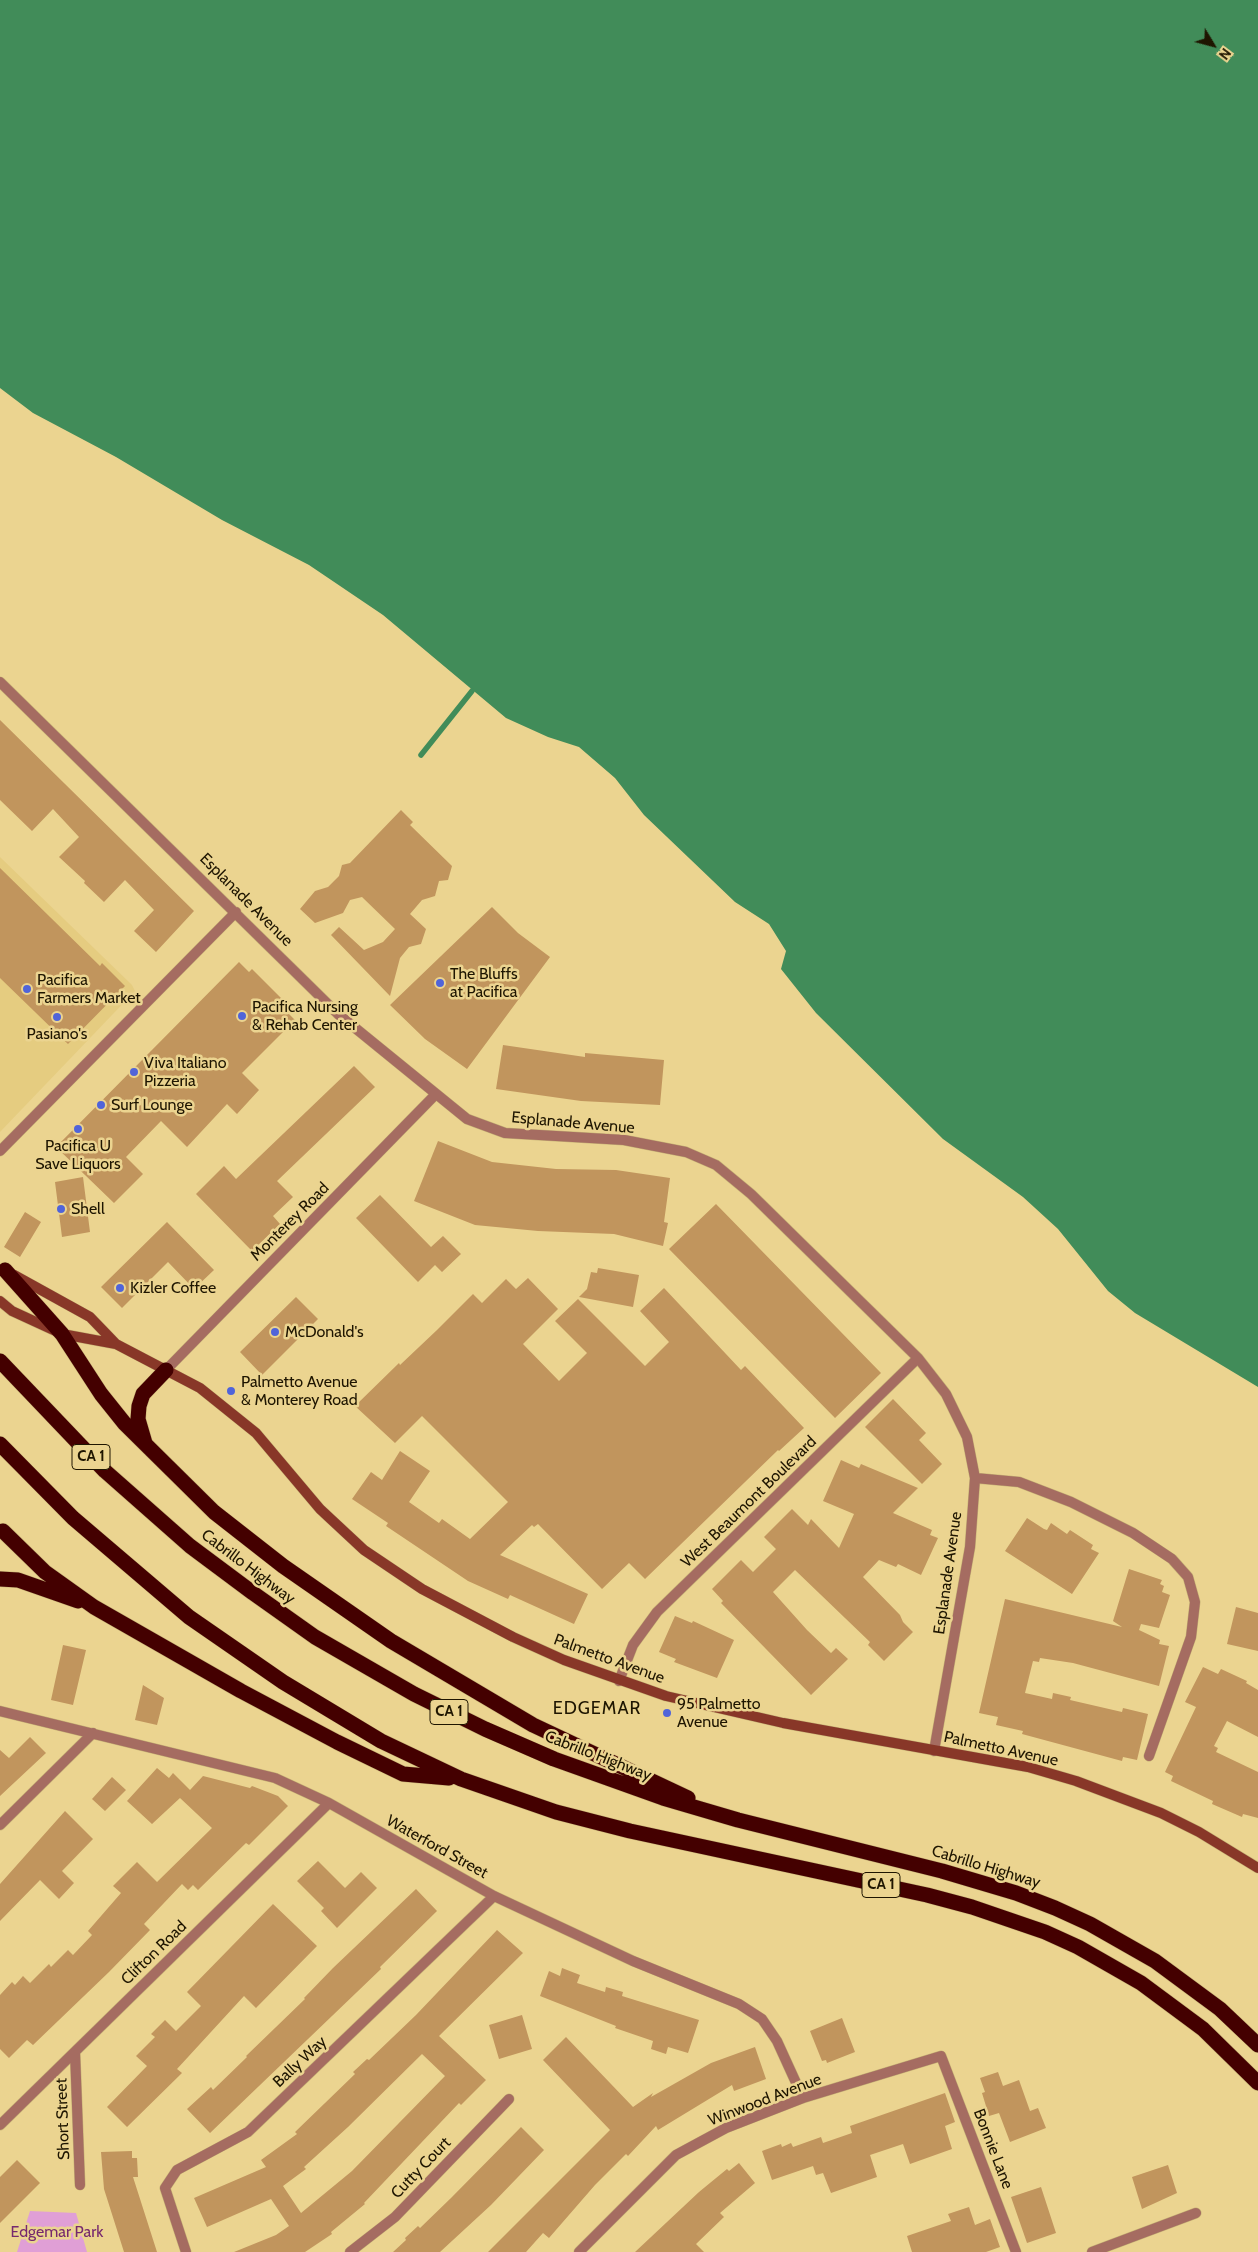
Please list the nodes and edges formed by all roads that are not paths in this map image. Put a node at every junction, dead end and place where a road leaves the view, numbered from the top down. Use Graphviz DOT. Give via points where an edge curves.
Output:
graph roads {
  1 [pos="0,682"];
  2 [pos="236,912"];
  3 [pos="435,1095"];
  4 [pos="0,1151"];
  5 [pos="2,1269"];
  6 [pos="0,1301"];
  7 [pos="62,1334"];
  8 [pos="116,1344"];
  9 [pos="918,1358"];
  10 [pos="0,1361"];
  11 [pos="166,1370"];
  12 [pos="0,1444"];
  13 [pos="147,1447"];
  14 [pos="975,1478"];
  15 [pos="1,1529"];
  16 [pos="0,1579"];
  17 [pos="94,1607"];
  18 [pos="619,1681"];
  19 [pos="0,1711"];
  20 [pos="93,1733"];
  21 [pos="934,1751"];
  22 [pos="1149,1756"];
  23 [pos="461,1779"];
  24 [pos="329,1803"];
  25 [pos="738,1820"];
  26 [pos="0,1825"];
  27 [pos="1258,1868"];
  28 [pos="494,1896"];
  29 [pos="1258,2045"];
  30 [pos="75,2052"];
  31 [pos="941,2056"];
  32 [pos="1258,2083"];
  33 [pos="804,2098"];
  34 [pos="509,2099"];
  35 [pos="0,2125"];
  36 [pos="80,2185"];
  37 [pos="1196,2213"];
  38 [pos="186,2252"];
  39 [pos="350,2252"];
  40 [pos="579,2252"];
  41 [pos="1016,2252"];
  42 [pos="1092,2252"];
  1 -- 2 [label="street, Esplanade Avenue"];
  2 -- 3 [label="street, Esplanade Avenue" via="338,1014"];
  2 -- 4 [label="street"];
  3 -- 9 [label="street, Esplanade Avenue" via="467,1119 505,1133 624,1140 686,1152 716,1166 751,1194"];
  3 -- 11 [label="street, Monterey Road"];
  5 -- 7 [label="highway"];
  5 -- 8 [label="street, Palmetto Avenue" via="90,1317"];
  6 -- 7 [label="street, Palmetto Avenue" via="12,1311"];
  7 -- 8 [label="street, Palmetto Avenue"];
  7 -- 13 [label="highway" via="101,1394"];
  8 -- 11 [label="street, Palmetto Avenue"];
  9 -- 14 [label="street, Esplanade Avenue" via="946,1394 966,1437"];
  9 -- 18 [label="street, West Beaumont Boulevard" via="657,1612 633,1645"];
  10 -- 25 [label="highway, Cabrillo Highway / CA 1" via="72,1439 133,1497 221,1570 315,1637 414,1694 520,1744 636,1789"];
  11 -- 13 [label="highway" via="143,1394 139,1406 138,1419"];
  11 -- 18 [label="street, Palmetto Avenue" via="200,1388 256,1433 341,1530 388,1567 513,1638"];
  12 -- 23 [label="highway, CA 1" via="102,1544 220,1640 348,1722"];
  13 -- 25 [label="highway" via="214,1512 311,1586 391,1641 533,1725"];
  14 -- 21 [label="street, Esplanade Avenue" via="970,1547"];
  14 -- 22 [label="street" via="1019,1482 1071,1502 1133,1533 1172,1559 1188,1577 1195,1602 1191,1637"];
  15 -- 17 [label="highway" via="45,1572"];
  16 -- 17 [label="highway" via="18,1580"];
  17 -- 23 [label="highway" via="241,1692 373,1760 403,1774"];
  18 -- 21 [label="street, Palmetto Avenue" via="725,1711"];
  19 -- 20 [label="street, Waterford Street"];
  20 -- 24 [label="street, Waterford Street" via="275,1778"];
  20 -- 26 [label="street"];
  21 -- 27 [label="street, Palmetto Avenue" via="1028,1767 1120,1796 1199,1832"];
  23 -- 32 [label="highway, CA 1" via="592,1822 927,1895 1045,1932 1141,1983 1203,2029"];
  24 -- 28 [label="street, Waterford Street"];
  24 -- 30 [label="street, Clifton Road"];
  25 -- 29 [label="highway, Cabrillo Highway / CA 1" via="942,1871 1055,1908 1155,1961 1220,2009"];
  28 -- 33 [label="street, Waterford Street" via="633,1961 739,2004 762,2019 777,2041"];
  28 -- 38 [label="street, Bally Way" via="248,2132 177,2170 166,2188"];
  30 -- 35 [label="street, Clifton Road"];
  30 -- 36 [label="street, Short Street"];
  31 -- 33 [label="street, Winwood Avenue"];
  31 -- 41 [label="street, Bonnie Lane"];
  33 -- 40 [label="street, Winwood Avenue" via="726,2128 676,2155"];
  34 -- 39 [label="street, Cutty Court" via="395,2217"];
  37 -- 42 [label="street"];
}
